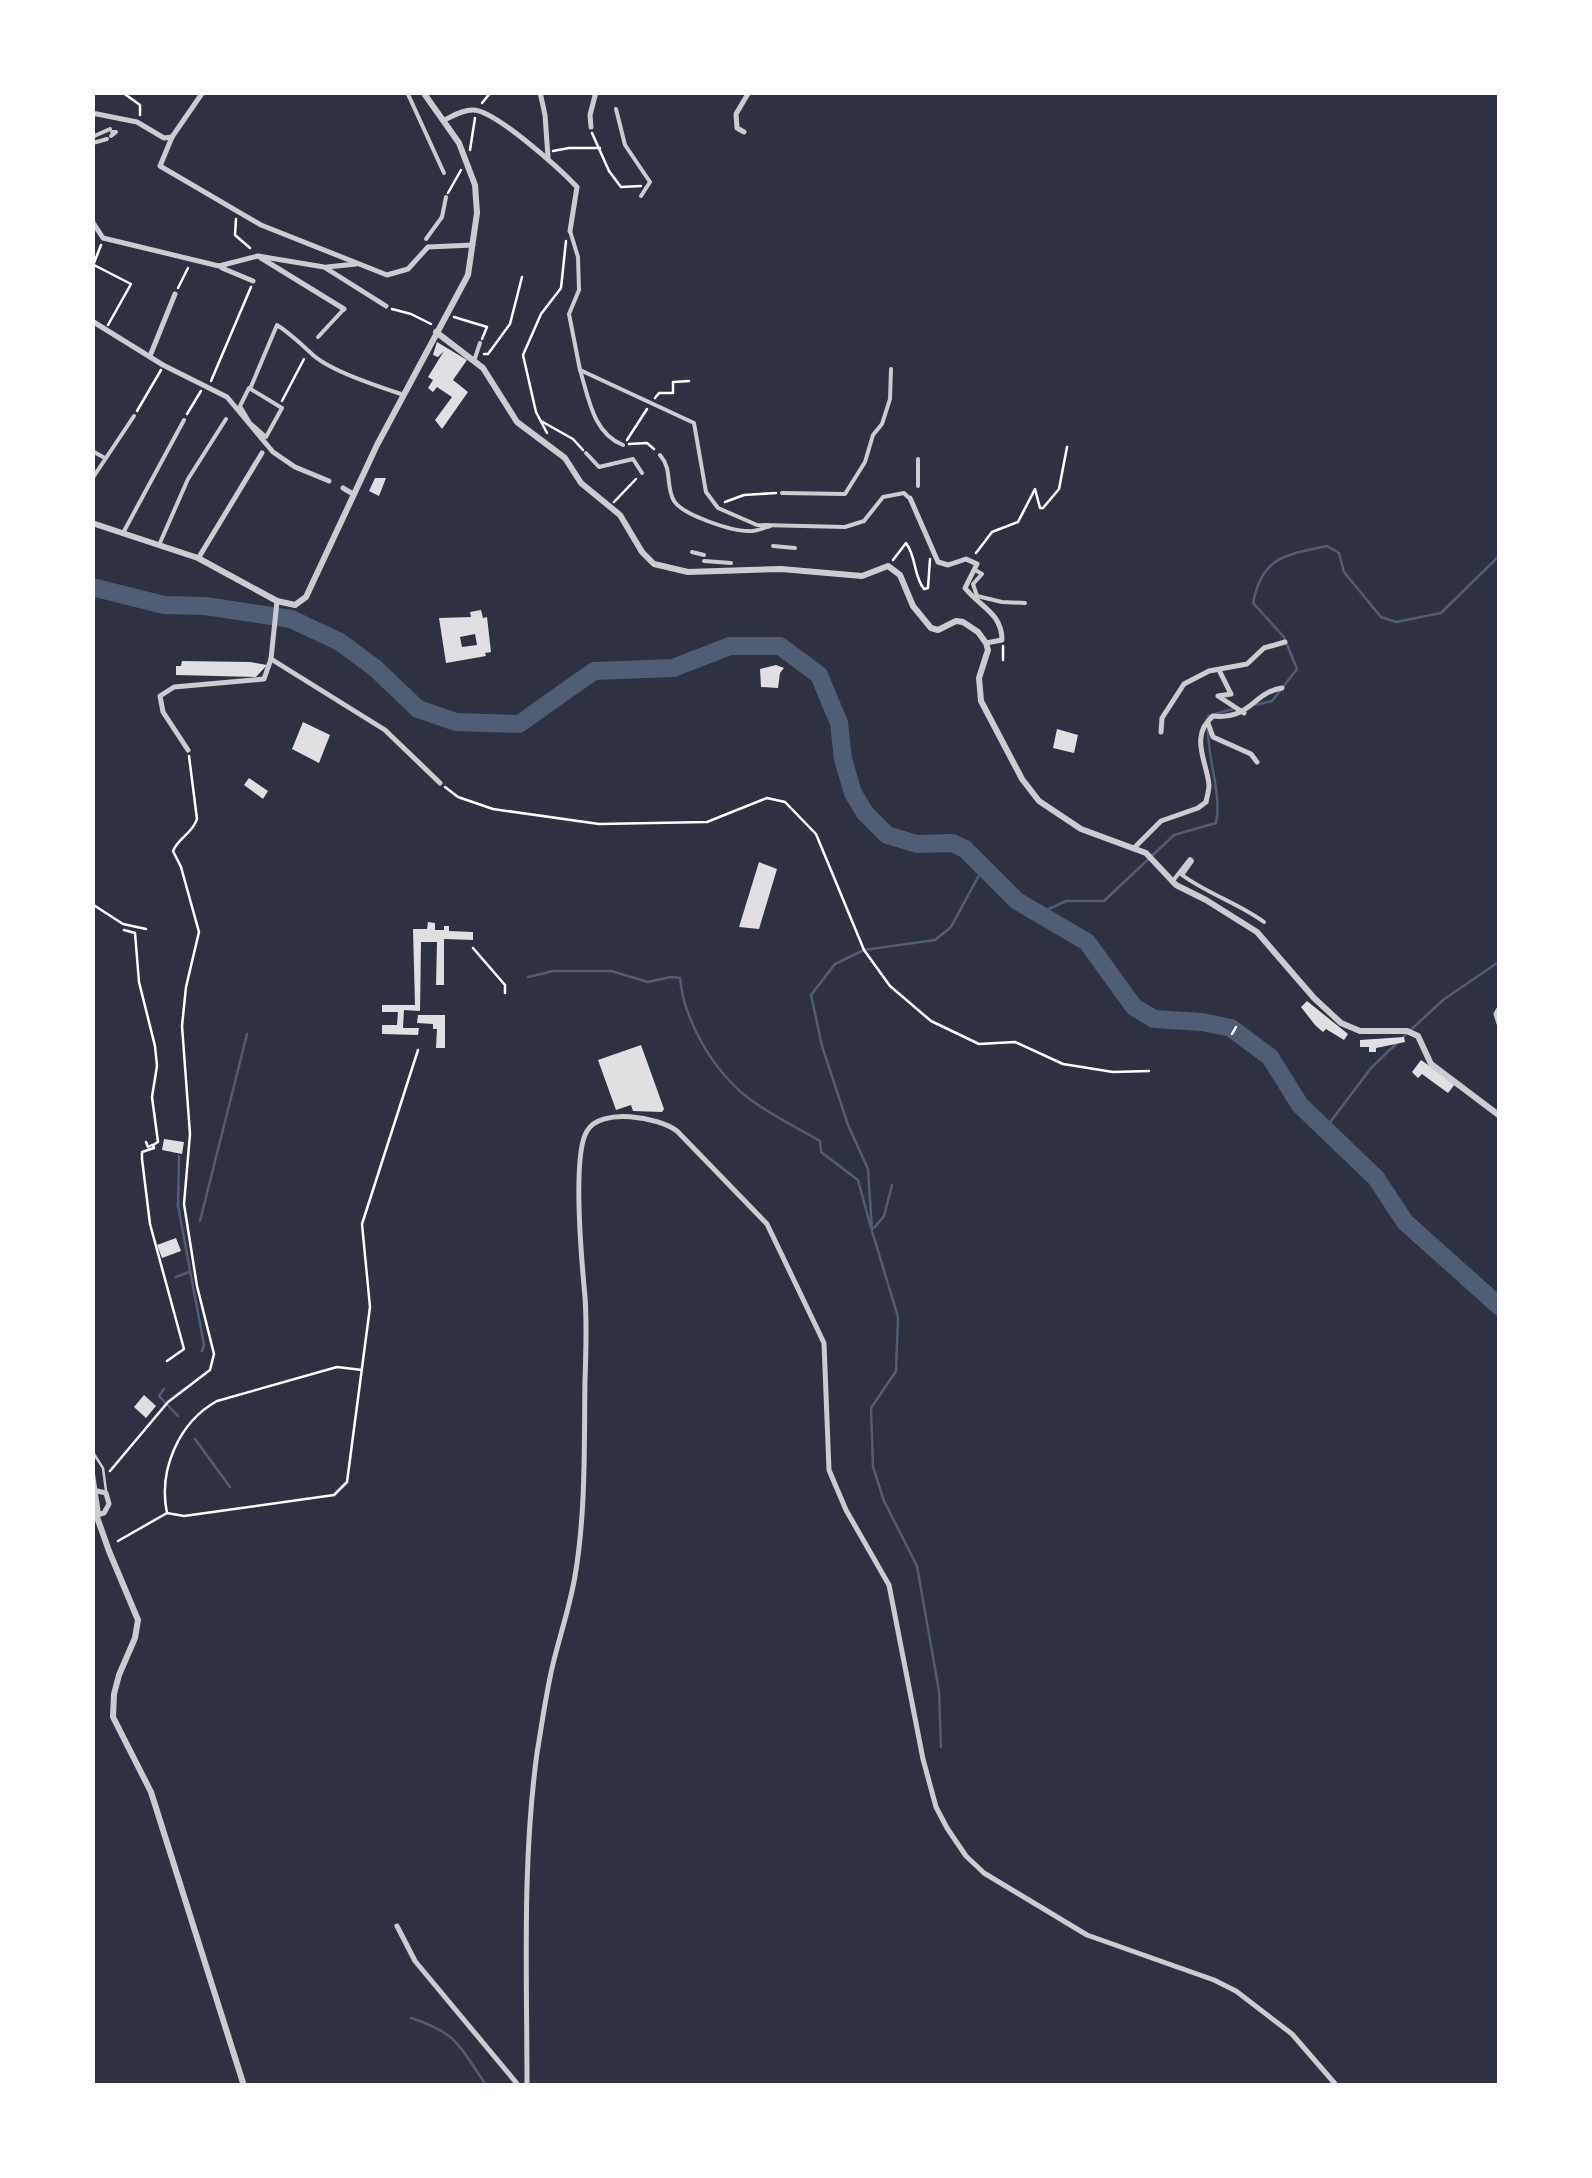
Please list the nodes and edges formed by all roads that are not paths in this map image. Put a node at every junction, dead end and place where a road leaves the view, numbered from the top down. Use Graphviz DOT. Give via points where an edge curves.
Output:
graph roads {
  1 [pos="203,92"];
  2 [pos="407,92"];
  3 [pos="423,92"];
  4 [pos="540,92"];
  5 [pos="596,92"];
  6 [pos="749,92"];
  7 [pos="616,109"];
  8 [pos="92,113"];
  9 [pos="443,120"];
  10 [pos="591,128"];
  11 [pos="744,132"];
  12 [pos="108,134"];
  13 [pos="172,138"];
  14 [pos="93,140"];
  15 [pos="547,155"];
  16 [pos="444,173"];
  17 [pos="641,196"];
  18 [pos="446,198"];
  19 [pos="92,220"];
  20 [pos="570,230"];
  21 [pos="426,239"];
  22 [pos="473,245"];
  23 [pos="258,256"];
  24 [pos="356,264"];
  25 [pos="219,266"];
  26 [pos="324,267"];
  27 [pos="253,281"];
  28 [pos="176,294"];
  29 [pos="386,306"];
  30 [pos="344,309"];
  31 [pos="92,321"];
  32 [pos="437,330"];
  33 [pos="318,337"];
  34 [pos="480,342"];
  35 [pos="150,356"];
  36 [pos="474,361"];
  37 [pos="891,369"];
  38 [pos="580,370"];
  39 [pos="250,389"];
  40 [pos="401,394"];
  41 [pos="134,416"];
  42 [pos="226,419"];
  43 [pos="184,420"];
  44 [pos="623,445"];
  45 [pos="92,451"];
  46 [pos="262,453"];
  47 [pos="586,453"];
  48 [pos="660,455"];
  49 [pos="105,458"];
  50 [pos="918,459"];
  51 [pos="642,474"];
  52 [pos="92,479"];
  53 [pos="328,481"];
  54 [pos="918,486"];
  55 [pos="342,488"];
  56 [pos="782,493"];
  57 [pos="353,494"];
  58 [pos="910,498"];
  59 [pos="92,522"];
  60 [pos="771,524"];
  61 [pos="123,533"];
  62 [pos="159,546"];
  63 [pos="773,546"];
  64 [pos="794,548"];
  65 [pos="692,552"];
  66 [pos="198,558"];
  67 [pos="730,562"];
  68 [pos="977,571"];
  69 [pos="1025,603"];
  70 [pos="276,606"];
  71 [pos="1286,642"];
  72 [pos="986,643"];
  73 [pos="270,659"];
  74 [pos="1218,670"];
  75 [pos="1282,688"];
  76 [pos="1244,714"];
  77 [pos="1208,720"];
  78 [pos="1161,732"];
  79 [pos="188,750"];
  80 [pos="1257,762"];
  81 [pos="440,783"];
  82 [pos="1134,848"];
  83 [pos="1172,882"];
  84 [pos="1264,922"];
  85 [pos="1500,1006"];
  86 [pos="1500,1027"];
  87 [pos="1500,1116"];
  88 [pos="92,1451"];
  89 [pos="92,1474"];
  90 [pos="96,1490"];
  91 [pos="106,1493"];
  92 [pos="92,1503"];
  93 [pos="97,1515"];
  94 [pos="398,1926"];
  95 [pos="244,2086"];
  96 [pos="519,2086"];
  97 [pos="527,2086"];
  98 [pos="1337,2086"];
  1 -- 13 [label="street"];
  2 -- 16 [label="street"];
  3 -- 9 [label="street"];
  4 -- 15 [label="street"];
  5 -- 10 [label="street"];
  6 -- 11 [label="street" via="736,114"];
  7 -- 17 [label="street" via="625,146 650,182"];
  8 -- 13 [label="street"];
  9 -- 15 [label="street" via="476,110"];
  9 -- 22 [label="street" via="475,185"];
  12 -- 14 [label="street"];
  13 -- 24 [label="street" via="163,170 262,225"];
  15 -- 20 [label="street" via="577,187"];
  18 -- 21 [label="street" via="442,218"];
  19 -- 25 [label="street" via="103,238"];
  20 -- 38 [label="street" via="579,290 569,314"];
  22 -- 24 [label="street" via="428,247 408,269 387,275"];
  22 -- 32 [label="street" via="468,275"];
  23 -- 25 [label="street"];
  23 -- 26 [label="street"];
  23 -- 30 [label="street"];
  24 -- 26 [label="street"];
  25 -- 27 [label="street"];
  26 -- 29 [label="street"];
  28 -- 35 [label="street"];
  30 -- 33 [label="street"];
  31 -- 35 [label="street"];
  32 -- 36 [label="street"];
  32 -- 57 [label="street"];
  34 -- 36 [label="street"];
  35 -- 53 [label="street" via="238,407 273,452"];
  36 -- 72 [label="street" via="516,422 564,458 581,483 620,515 654,564 688,572 782,569 862,576 888,566 931,628 963,622"];
  37 -- 56 [label="street" via="882,424 851,486 840,496"];
  38 -- 44 [label="street" via="596,422"];
  38 -- 60 [label="street" via="694,423 706,492 715,505 757,525"];
  39 -- 39 [label="street" via="282,408 266,437 240,406"];
  39 -- 40 [label="street" via="276,325 314,354"];
  41 -- 49 [label="street"];
  42 -- 62 [label="street" via="188,479"];
  43 -- 61 [label="street"];
  45 -- 49 [label="street"];
  46 -- 66 [label="street"];
  47 -- 51 [label="street" via="599,468 632,459"];
  48 -- 60 [label="street" via="670,469 675,503 686,512 752,532"];
  49 -- 52 [label="street"];
  50 -- 54 [label="street"];
  55 -- 57 [label="street"];
  57 -- 70 [label="street" via="306,598"];
  58 -- 60 [label="street" via="892,493 864,521 845,527"];
  58 -- 68 [label="street" via="942,565 972,559"];
  59 -- 61 [label="street"];
  61 -- 62 [label="street"];
  62 -- 66 [label="street"];
  63 -- 64 [label="street"];
  65 -- 67 [label="street"];
  66 -- 70 [label="street"];
  68 -- 69 [label="street" via="977,596"];
  68 -- 72 [label="street" via="965,588 998,618 1002,640"];
  70 -- 73 [label="street"];
  71 -- 74 [label="street" via="1264,648 1246,664"];
  72 -- 82 [label="street" via="981,701 1032,794 1081,829"];
  73 -- 79 [label="street" via="259,680 174,687 160,696 162,712"];
  73 -- 81 [label="street" via="385,730"];
  74 -- 76 [label="street" via="1231,694 1218,696"];
  74 -- 78 [label="street" via="1184,684 1162,718"];
  75 -- 76 [label="street" via="1267,691"];
  76 -- 77 [label="street"];
  77 -- 80 [label="street" via="1213,737"];
  77 -- 82 [label="street" via="1200,744 1206,802 1160,821"];
  82 -- 83 [label="street" via="1160,864"];
  83 -- 84 [label="street" via="1190,859 1182,876"];
  83 -- 87 [label="street" via="1257,932 1342,1023 1418,1036 1431,1064"];
  85 -- 86 [label="street"];
  88 -- 91 [label="lane" via="105,1474"];
  89 -- 90 [label="street"];
  90 -- 91 [label="street"];
  90 -- 93 [label="street"];
  91 -- 93 [label="street" via="110,1504"];
  92 -- 93 [label="street"];
  93 -- 95 [label="street" via="138,1620 113,1717 151,1792"];
  94 -- 96 [label="street" via="415,1961"];
  97 -- 98 [label="street" via="524,1892 537,1755 582,1527 586,1326 579,1196 586,1132 598,1121 649,1118 664,1122 768,1224 824,1343 828,1470 889,1585 936,1807 966,1856 1087,1935 1214,1980 1260,2008"];
}
